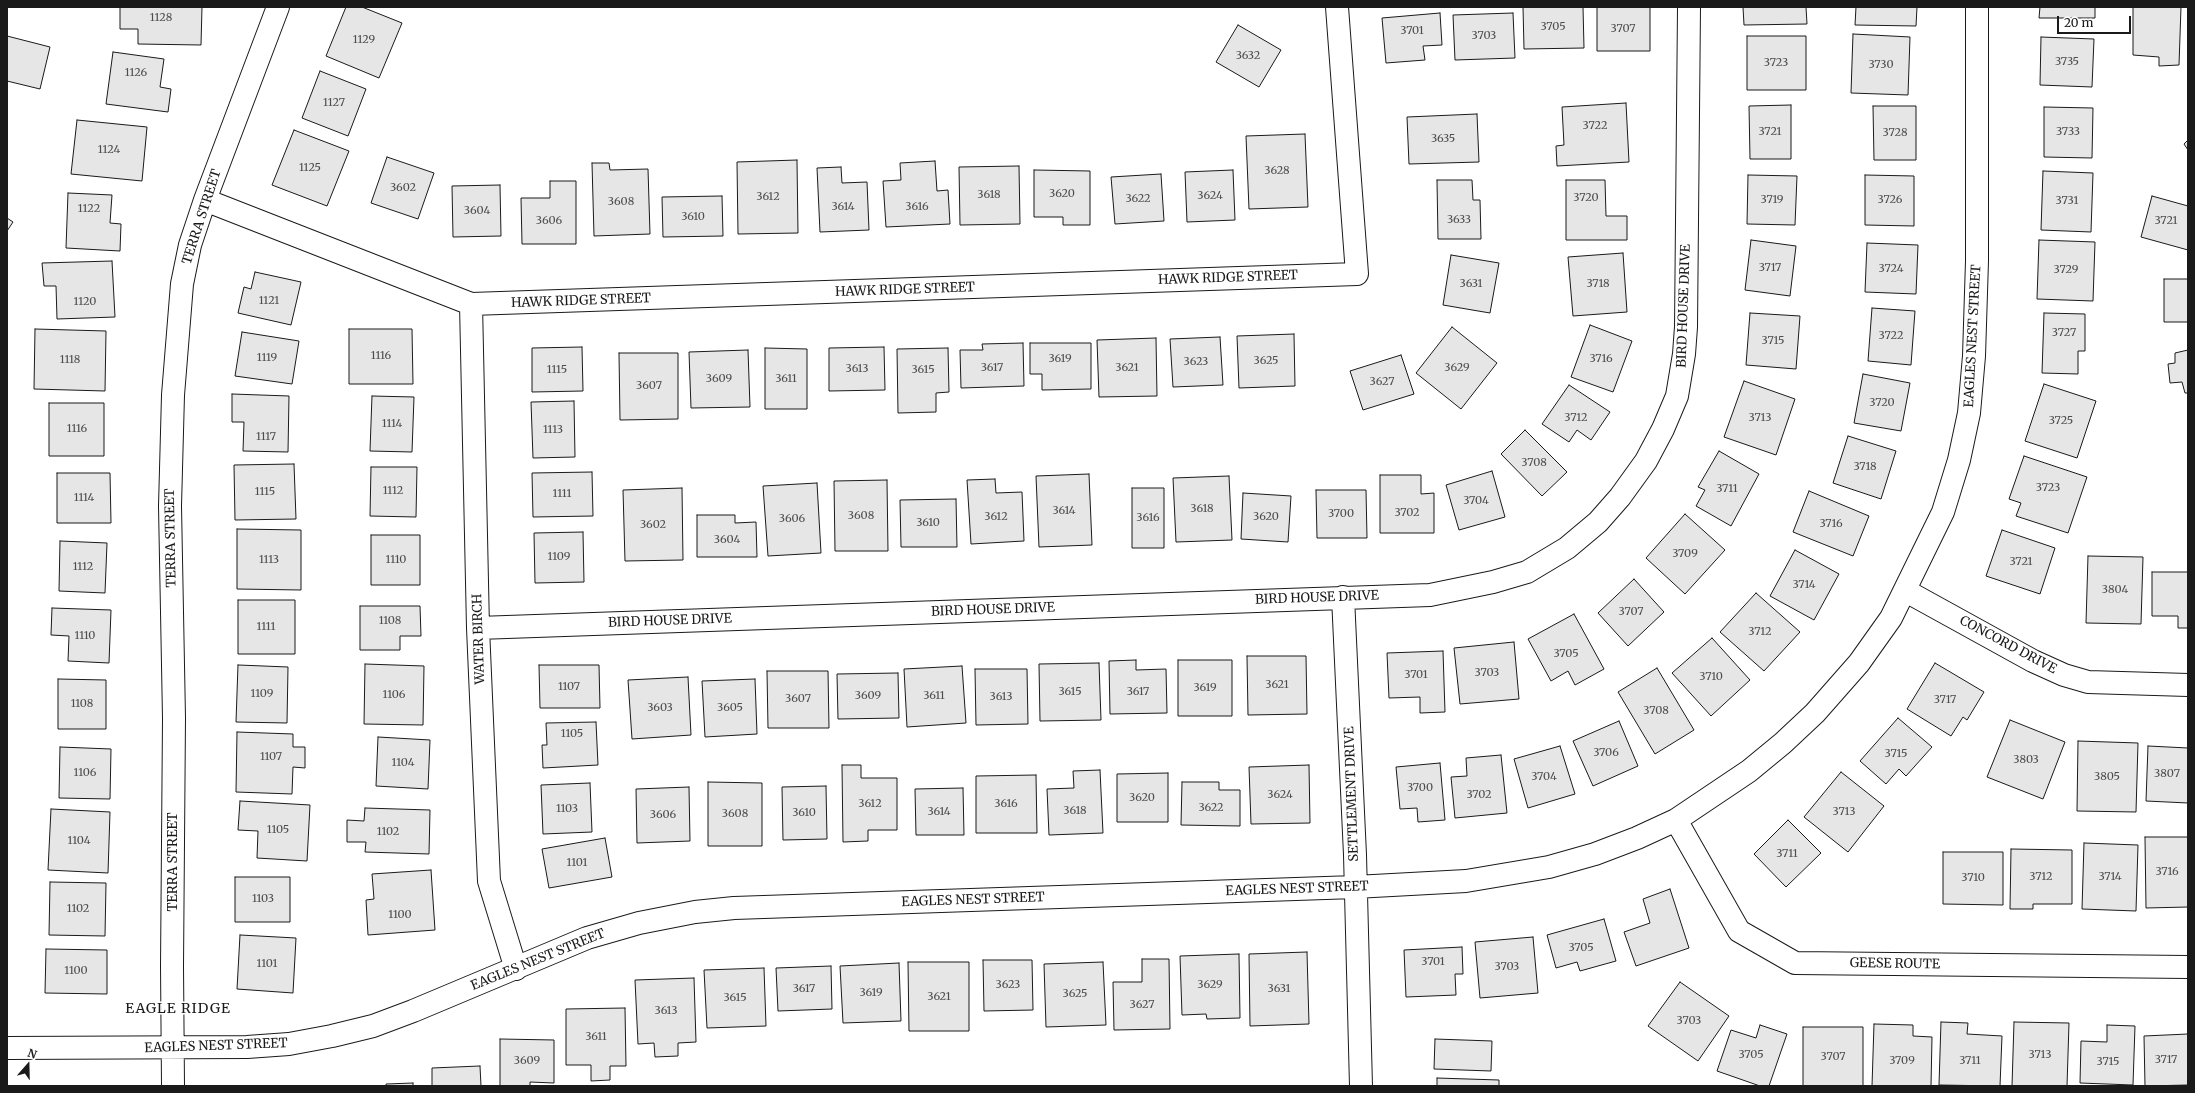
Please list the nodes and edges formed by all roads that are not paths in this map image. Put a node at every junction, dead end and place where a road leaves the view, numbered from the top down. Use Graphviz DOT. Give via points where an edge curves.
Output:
graph roads {
  1 [pos="278,7"];
  2 [pos="1337,7"];
  3 [pos="1689,7"];
  4 [pos="1977,7"];
  5 [pos="205,200"];
  6 [pos="470,304"];
  7 [pos="1906,591"];
  8 [pos="1344,597"];
  9 [pos="478,628"];
  10 [pos="2188,685"];
  11 [pos="1676,820"];
  12 [pos="1356,887"];
  13 [pos="2188,967"];
  14 [pos="516,969"];
  15 [pos="7,1048"];
  16 [pos="172,1048"];
  17 [pos="173,1086"];
  18 [pos="1360,1086"];
  1 -- 5 [label="street, TERRA STREET"];
  2 -- 6 [label="street, HAWK RIDGE STREET" via="1357,274"];
  3 -- 8 [label="street, BIRD HOUSE DRIVE" via="1684,354 1677,396 1646,461 1598,522 1567,548 1527,572 1430,595"];
  4 -- 7 [label="street, EAGLES NEST STREET" via="1977,261 1969,413 1959,460 1943,512"];
  5 -- 6 [label="street, HAWK RIDGE STREET"];
  5 -- 16 [label="street, TERRA STREET" via="190,245 182,284 172,395"];
  6 -- 9 [label="street, WATER BIRCH"];
  7 -- 10 [label="street, CONCORD DRIVE" via="2033,661 2064,675 2088,682"];
  7 -- 11 [label="street, EAGLES NEST STREET" via="1891,618 1859,662 1815,714 1749,771"];
  8 -- 9 [label="street, BIRD HOUSE DRIVE"];
  8 -- 12 [label="street, SETTLEMENT DRIVE"];
  9 -- 14 [label="street, WATER BIRCH" via="488,881"];
  11 -- 12 [label="street, EAGLES NEST STREET" via="1595,854 1549,867 1466,881"];
  11 -- 13 [label="street, GEESE ROUTE" via="1740,932 1795,963"];
  12 -- 14 [label="street, EAGLES NEST STREET" via="734,908 695,912 639,923 587,938"];
  12 -- 18 [label="street, SETTLEMENT DRIVE"];
  14 -- 16 [label="street, EAGLES NEST STREET" via="373,1026 332,1036 289,1044"];
  15 -- 16 [label="street, EAGLES NEST STREET"];
  16 -- 17 [label="street, TERRA STREET"];
}
